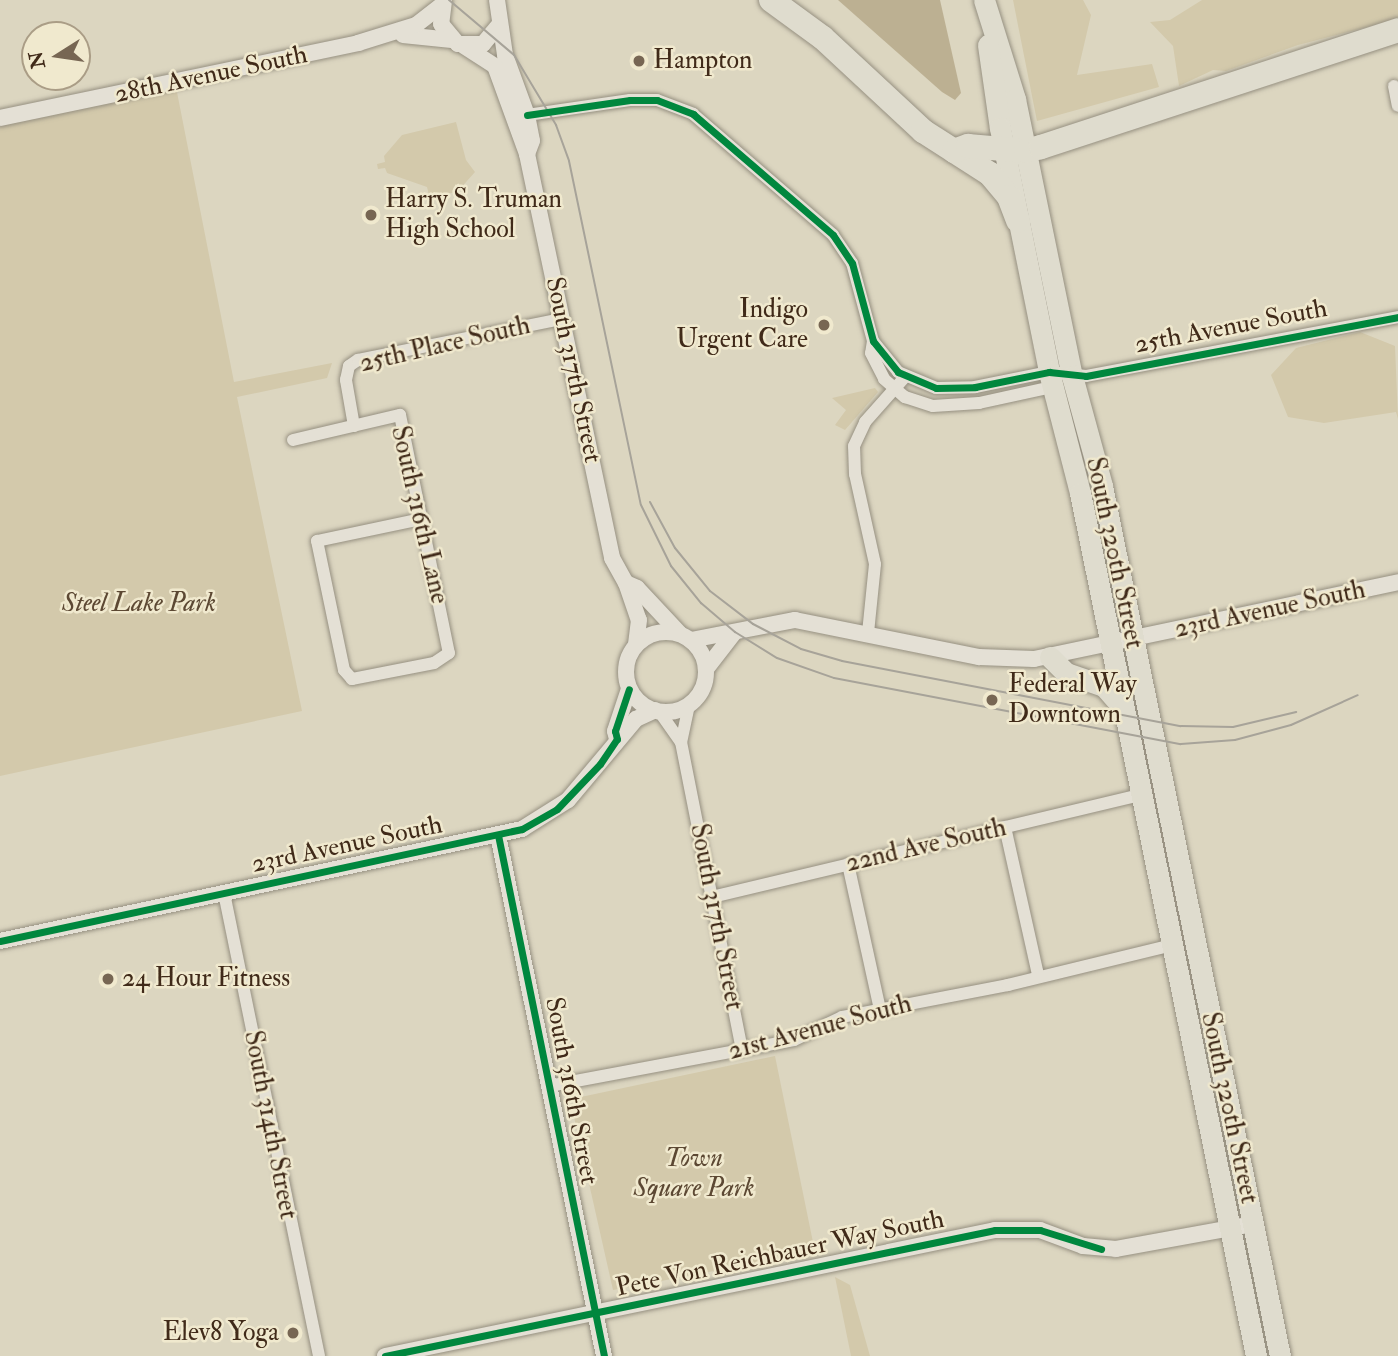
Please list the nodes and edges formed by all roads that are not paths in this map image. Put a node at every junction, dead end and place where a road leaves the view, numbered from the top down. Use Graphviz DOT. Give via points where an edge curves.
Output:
graph roads {
  1 [pos="497,0"];
  2 [pos="771,0"];
  3 [pos="983,0"];
  4 [pos="443,3"];
  5 [pos="501,22"];
  6 [pos="1398,30"];
  7 [pos="381,37"];
  8 [pos="458,43"];
  9 [pos="1394,86"];
  10 [pos="1398,106"];
  11 [pos="527,116"];
  12 [pos="0,118"];
  13 [pos="1015,149"];
  14 [pos="954,151"];
  15 [pos="527,155"];
  16 [pos="1018,220"];
  17 [pos="1398,317"];
  18 [pos="561,319"];
  19 [pos="873,341"];
  20 [pos="1072,376"];
  21 [pos="905,377"];
  22 [pos="1051,381"];
  23 [pos="896,390"];
  24 [pos="354,426"];
  25 [pos="293,440"];
  26 [pos="421,519"];
  27 [pos="1398,582"];
  28 [pos="626,583"];
  29 [pos="734,633"];
  30 [pos="868,633"];
  31 [pos="686,637"];
  32 [pos="1133,638"];
  33 [pos="1110,643"];
  34 [pos="636,645"];
  35 [pos="1050,657"];
  36 [pos="706,669"];
  37 [pos="629,689"];
  38 [pos="690,705"];
  39 [pos="1124,709"];
  40 [pos="657,711"];
  41 [pos="617,739"];
  42 [pos="681,742"];
  43 [pos="1141,795"];
  44 [pos="1147,821"];
  45 [pos="1005,827"];
  46 [pos="498,835"];
  47 [pos="848,864"];
  48 [pos="224,893"];
  49 [pos="712,897"];
  50 [pos="1192,926"];
  51 [pos="0,941"];
  52 [pos="1172,945"];
  53 [pos="1038,975"];
  54 [pos="880,1009"];
  55 [pos="1215,1041"];
  56 [pos="742,1051"];
  57 [pos="549,1086"];
  58 [pos="1253,1224"];
  59 [pos="1230,1228"];
  60 [pos="596,1314"];
  61 [pos="319,1356"];
  62 [pos="385,1356"];
  63 [pos="604,1356"];
  64 [pos="1256,1356"];
  65 [pos="1280,1356"];
  1 -- 5 [label="street, South 317th Street"];
  2 -- 14 [label="highway" via="823,38 923,131"];
  3 -- 13 [label="main road, South 320th Street"];
  4 -- 7 [label="street, 28th Avenue South" via="416,25"];
  4 -- 8 [label="street" via="441,24"];
  5 -- 8 [label="street" via="492,39"];
  5 -- 11 [label="street, South 317th Street" via="505,55"];
  6 -- 13 [label="highway"];
  7 -- 8 [label="street, 28th Avenue South" via="418,33"];
  7 -- 12 [label="street, 28th Avenue South"];
  8 -- 15 [label="street, South 317th Street" via="495,66"];
  9 -- 10 [label="street"];
  11 -- 15 [label="street, South 317th Street" via="532,141"];
  11 -- 19 [label="street" via="630,100 657,100 693,114 842,245 855,271"];
  13 -- 14 [label="highway" via="968,146"];
  13 -- 16 [label="main road, South 320th Street"];
  13 -- 20 [label="main road, South 320th Street"];
  14 -- 16 [label="highway" via="1001,184"];
  15 -- 18 [label="street, South 317th Street"];
  16 -- 22 [label="main road, South 320th Street"];
  17 -- 20 [label="street, 25th Avenue South" via="1225,352"];
  18 -- 24 [label="street, 25th Place South" via="358,360 349,366 346,380"];
  18 -- 28 [label="street, South 317th Street" via="612,558"];
  19 -- 21 [label="street"];
  19 -- 23 [label="street" via="876,367"];
  20 -- 22 [label="street"];
  20 -- 32 [label="main road, South 320th Street" via="1102,486"];
  21 -- 22 [label="street" via="955,389"];
  21 -- 23 [label="street"];
  22 -- 23 [label="street" via="952,407 926,404"];
  22 -- 33 [label="main road, South 320th Street"];
  23 -- 30 [label="street" via="865,422 853,453 875,564"];
  24 -- 25 [label="street"];
  24 -- 26 [label="street, South 316th Lane" via="400,415"];
  26 -- 26 [label="street, South 316th Lane" via="317,541 348,676 357,679 434,663 446,656 449,649"];
  27 -- 32 [label="street, 23rd Avenue South"];
  28 -- 31 [label="street, South 317th Street"];
  28 -- 34 [label="street, South 317th Street" via="639,620"];
  29 -- 30 [label="street, 23rd Avenue South" via="763,623 795,620"];
  29 -- 31 [label="street"];
  29 -- 36 [label="street"];
  30 -- 35 [label="street, 23rd Avenue South" via="991,659"];
  31 -- 34 [label="street" via="661,631"];
  31 -- 36 [label="street"];
  32 -- 33 [label="street, 23rd Avenue South"];
  32 -- 50 [label="main road, South 320th Street"];
  33 -- 35 [label="street, 23rd Avenue South"];
  33 -- 39 [label="main road, South 320th Street"];
  34 -- 37 [label="street" via="625,674"];
  35 -- 39 [label="main road" via="1066,673 1104,686"];
  36 -- 38 [label="street" via="704,685"];
  37 -- 40 [label="street" via="641,704"];
  37 -- 41 [label="street, 23rd Avenue South" via="615,731"];
  38 -- 40 [label="street"];
  38 -- 42 [label="street, South 317th Street"];
  39 -- 43 [label="main road, South 320th Street"];
  40 -- 41 [label="street, 23rd Avenue South" via="636,719"];
  40 -- 42 [label="street, South 317th Street"];
  41 -- 46 [label="street, 23rd Avenue South" via="557,809 522,829"];
  42 -- 49 [label="street, South 317th Street"];
  43 -- 44 [label="main road, South 320th Street"];
  43 -- 45 [label="street, 22nd Ave South"];
  44 -- 50 [label="main road" via="1163,852 1178,920"];
  44 -- 52 [label="main road, South 320th Street"];
  45 -- 47 [label="street, 22nd Ave South"];
  45 -- 53 [label="street"];
  46 -- 48 [label="street, 23rd Avenue South"];
  46 -- 57 [label="street, South 316th Street"];
  47 -- 49 [label="street, 22nd Ave South"];
  47 -- 54 [label="street"];
  48 -- 51 [label="street, 23rd Avenue South"];
  48 -- 61 [label="street, South 314th Street"];
  49 -- 56 [label="street, South 317th Street"];
  50 -- 55 [label="main road, South 320th Street"];
  52 -- 53 [label="street, 21st Avenue South"];
  52 -- 55 [label="main road" via="1186,951 1200,1016"];
  52 -- 59 [label="main road, South 320th Street"];
  53 -- 54 [label="street, 21st Avenue South"];
  54 -- 56 [label="street, 21st Avenue South" via="842,1017 794,1040"];
  55 -- 58 [label="main road, South 320th Street"];
  56 -- 57 [label="street, 21st Avenue South"];
  57 -- 60 [label="street, South 316th Street"];
  58 -- 59 [label="street, Pete Von Reichbauer Way South"];
  58 -- 65 [label="main road, South 320th Street"];
  59 -- 60 [label="street, Pete Von Reichbauer Way South" via="1116,1250 1083,1246 1040,1230 1003,1229"];
  59 -- 64 [label="main road, South 320th Street"];
  60 -- 62 [label="street, Pete Von Reichbauer Way South"];
  60 -- 63 [label="street, South 316th Street"];
}
